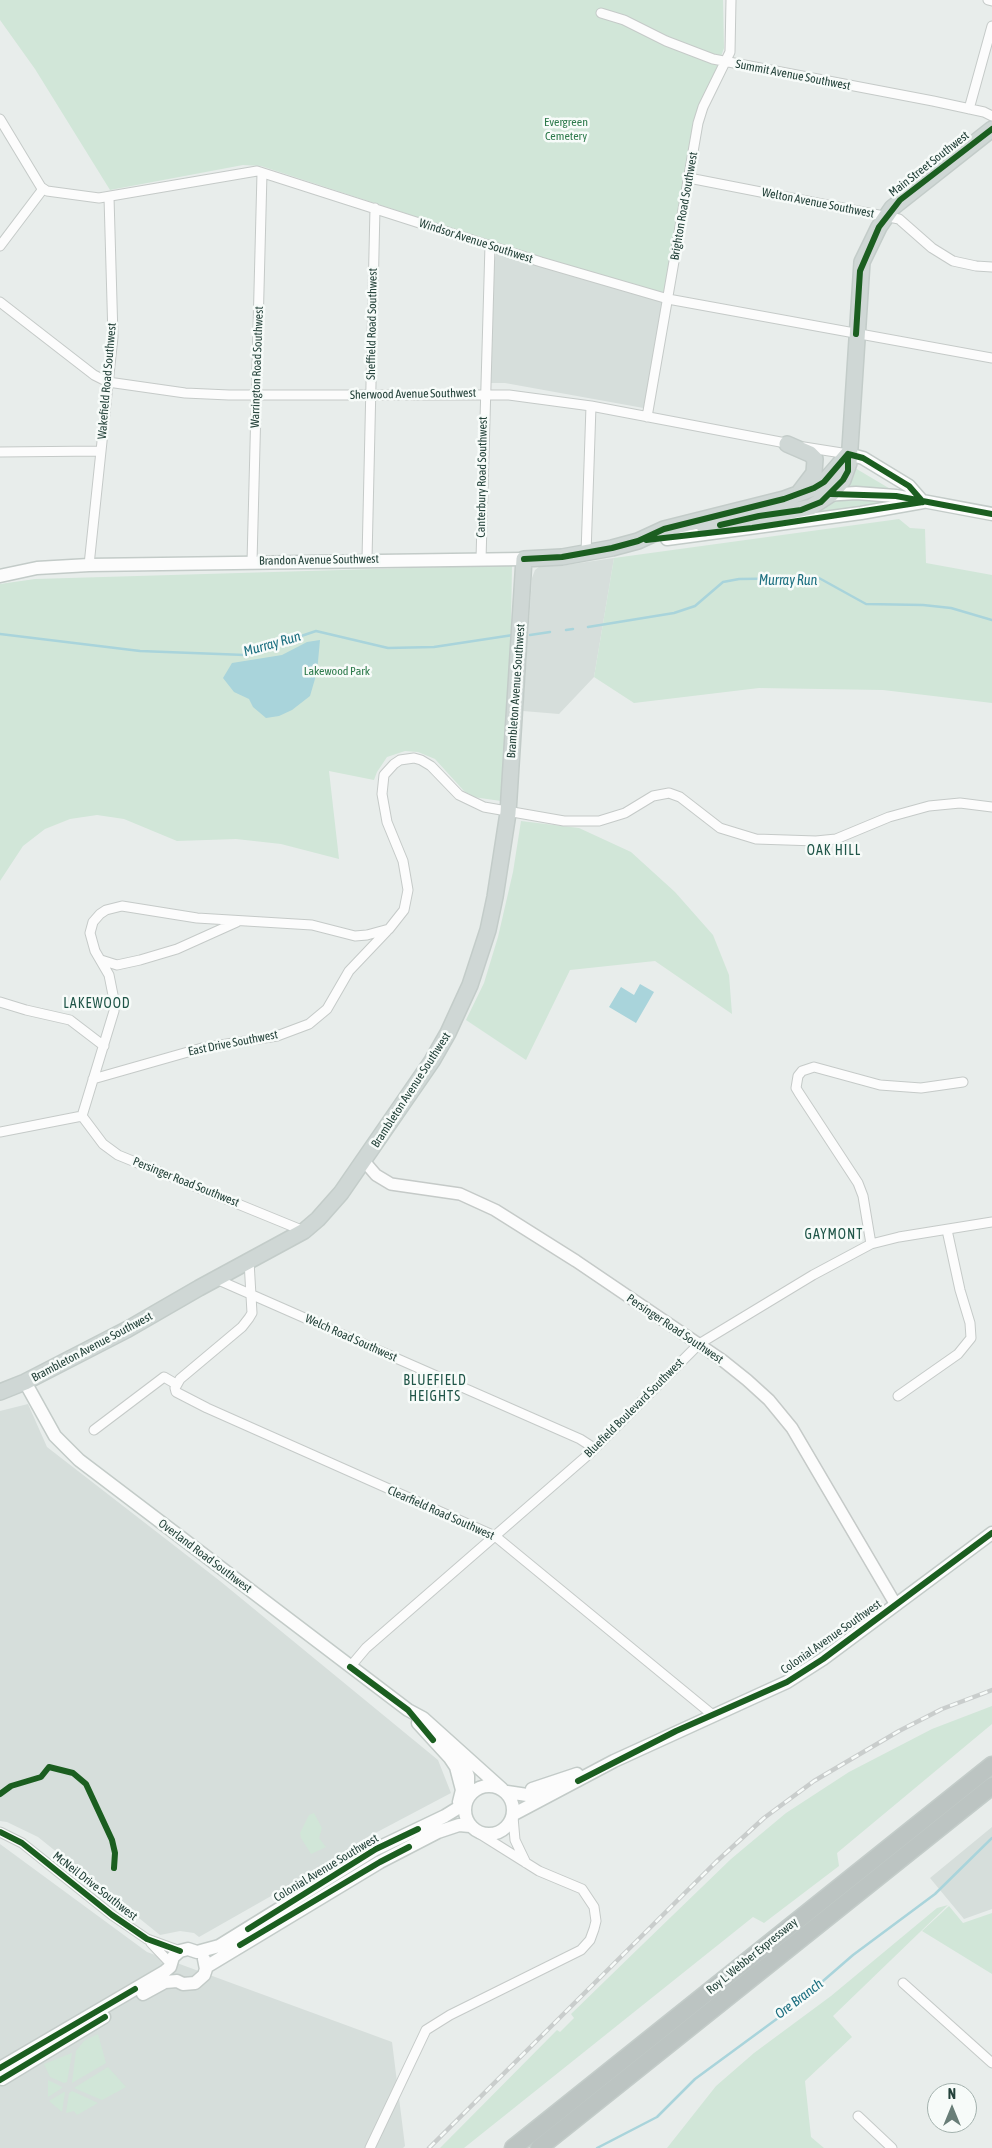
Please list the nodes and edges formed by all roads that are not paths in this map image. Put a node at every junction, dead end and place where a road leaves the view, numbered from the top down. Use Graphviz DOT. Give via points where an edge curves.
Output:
graph roads {
  1 [pos="731,0"];
  2 [pos="988,0"];
  3 [pos="992,1"];
  4 [pos="601,13"];
  5 [pos="992,26"];
  6 [pos="726,62"];
  7 [pos="969,109"];
  8 [pos="992,116"];
  9 [pos="0,119"];
  10 [pos="992,129"];
  11 [pos="262,172"];
  12 [pos="689,178"];
  13 [pos="43,189"];
  14 [pos="109,197"];
  15 [pos="375,208"];
  16 [pos="886,216"];
  17 [pos="490,245"];
  18 [pos="0,246"];
  19 [pos="992,267"];
  20 [pos="668,299"];
  21 [pos="0,302"];
  22 [pos="856,334"];
  23 [pos="992,358"];
  24 [pos="108,382"];
  25 [pos="484,393"];
  26 [pos="370,394"];
  27 [pos="257,396"];
  28 [pos="591,406"];
  29 [pos="647,417"];
  30 [pos="787,444"];
  31 [pos="101,451"];
  32 [pos="0,452"];
  33 [pos="848,454"];
  34 [pos="831,494"];
  35 [pos="791,497"];
  36 [pos="923,502"];
  37 [pos="992,514"];
  38 [pos="667,539"];
  39 [pos="638,541"];
  40 [pos="586,554"];
  41 [pos="367,559"];
  42 [pos="480,559"];
  43 [pos="524,559"];
  44 [pos="252,562"];
  45 [pos="89,565"];
  46 [pos="0,576"];
  47 [pos="992,807"];
  48 [pos="508,813"];
  49 [pos="240,921"];
  50 [pos="389,929"];
  51 [pos="101,960"];
  52 [pos="0,1002"];
  53 [pos="104,1046"];
  54 [pos="93,1079"];
  55 [pos="963,1082"];
  56 [pos="82,1116"];
  57 [pos="0,1132"];
  58 [pos="364,1161"];
  59 [pos="992,1222"];
  60 [pos="947,1230"];
  61 [pos="304,1231"];
  62 [pos="871,1244"];
  63 [pos="249,1261"];
  64 [pos="216,1279"];
  65 [pos="252,1294"];
  66 [pos="699,1344"];
  67 [pos="25,1382"];
  68 [pos="176,1384"];
  69 [pos="0,1392"];
  70 [pos="898,1396"];
  71 [pos="94,1430"];
  72 [pos="594,1448"];
  73 [pos="992,1533"];
  74 [pos="495,1536"];
  75 [pos="896,1605"];
  76 [pos="350,1666"];
  77 [pos="408,1710"];
  78 [pos="714,1716"];
  79 [pos="418,1723"];
  80 [pos="614,1761"];
  81 [pos="992,1765"];
  82 [pos="992,1786"];
  83 [pos="501,1788"];
  84 [pos="467,1800"];
  85 [pos="455,1811"];
  86 [pos="513,1816"];
  87 [pos="0,1832"];
  88 [pos="480,1834"];
  89 [pos="425,1840"];
  90 [pos="526,1863"];
  91 [pos="147,1939"];
  92 [pos="180,1951"];
  93 [pos="197,1952"];
  94 [pos="170,1965"];
  95 [pos="206,1966"];
  96 [pos="177,1980"];
  97 [pos="903,1983"];
  98 [pos="992,2064"];
  99 [pos="1,2074"];
  100 [pos="858,2116"];
  101 [pos="370,2148"];
  102 [pos="513,2148"];
  103 [pos="539,2148"];
  104 [pos="892,2148"];
  1 -- 6 [label="street, Brighton Road Southwest" via="731,43"];
  2 -- 3 [label="street"];
  4 -- 6 [label="street, Summit Avenue Southwest" via="624,20 690,51"];
  5 -- 7 [label="street"];
  6 -- 7 [label="street, Summit Avenue Southwest"];
  6 -- 12 [label="street, Brighton Road Southwest" via="703,107"];
  7 -- 8 [label="street, Summit Avenue Southwest"];
  9 -- 13 [label="street"];
  10 -- 16 [label="main road, Main Street Southwest" via="900,200"];
  11 -- 14 [label="street, Windsor Avenue Southwest" via="252,171"];
  11 -- 15 [label="street, Windsor Avenue Southwest"];
  11 -- 27 [label="street, Warrington Road Southwest"];
  12 -- 16 [label="street, Welton Avenue Southwest"];
  12 -- 20 [label="street, Brighton Road Southwest"];
  13 -- 14 [label="street, Windsor Avenue Southwest" via="86,197"];
  13 -- 18 [label="street"];
  14 -- 24 [label="street, Wakefield Road Southwest" via="113,336"];
  15 -- 17 [label="street, Windsor Avenue Southwest"];
  15 -- 26 [label="street, Sheffield Road Southwest"];
  16 -- 19 [label="street, Welton Avenue Southwest" via="904,221 932,248 953,261"];
  16 -- 22 [label="main road, Main Street Southwest" via="862,262"];
  17 -- 20 [label="street, Windsor Avenue Southwest"];
  17 -- 25 [label="street, Canterbury Road Southwest"];
  20 -- 22 [label="street, Windsor Avenue Southwest"];
  20 -- 29 [label="street, Brighton Road Southwest"];
  21 -- 24 [label="street, Sherwood Avenue Southwest" via="94,375"];
  22 -- 23 [label="street, Windsor Avenue Southwest"];
  22 -- 33 [label="main road, Main Street Southwest"];
  24 -- 27 [label="street, Sherwood Avenue Southwest" via="185,393"];
  24 -- 31 [label="street, Wakefield Road Southwest"];
  25 -- 26 [label="street, Sherwood Avenue Southwest"];
  25 -- 28 [label="street, Sherwood Avenue Southwest"];
  25 -- 42 [label="street, Canterbury Road Southwest"];
  26 -- 27 [label="street, Sherwood Avenue Southwest"];
  26 -- 41 [label="street, Sheffield Road Southwest"];
  27 -- 44 [label="street, Warrington Road Southwest"];
  28 -- 29 [label="street, Sherwood Avenue Southwest"];
  28 -- 40 [label="street"];
  29 -- 30 [label="street, Sherwood Avenue Southwest"];
  30 -- 33 [label="street, Sherwood Avenue Southwest"];
  30 -- 35 [label="main road" via="815,459 814,473"];
  31 -- 32 [label="street"];
  31 -- 45 [label="street, Wakefield Road Southwest"];
  33 -- 34 [label="main road, Brandon Avenue Southwest" via="848,471"];
  33 -- 35 [label="main road" via="824,482"];
  33 -- 36 [label="main road" via="860,466"];
  34 -- 35 [label="main road, Brandon Avenue Southwest"];
  34 -- 36 [label="main road, Brandon Avenue Southwest" via="879,494"];
  34 -- 38 [label="main road, Brandon Avenue Southwest" via="822,502 801,510 759,516"];
  35 -- 39 [label="main road, Brandon Avenue Southwest" via="664,529"];
  36 -- 37 [label="main road, Brandon Avenue Southwest"];
  36 -- 38 [label="main road, Brandon Avenue Southwest"];
  38 -- 39 [label="main road, Brandon Avenue Southwest"];
  39 -- 40 [label="main road, Brandon Avenue Southwest"];
  40 -- 43 [label="main road, Brandon Avenue Southwest"];
  41 -- 42 [label="main road, Brandon Avenue Southwest"];
  41 -- 44 [label="main road, Brandon Avenue Southwest"];
  42 -- 43 [label="main road, Brandon Avenue Southwest"];
  43 -- 48 [label="main road, Brambleton Avenue Southwest"];
  44 -- 45 [label="main road, Brandon Avenue Southwest"];
  45 -- 46 [label="main road, Brandon Avenue Southwest" via="38,568"];
  47 -- 48 [label="street, East Drive Southwest" via="960,803 929,806 889,817 836,839 816,841 756,839 728,832 680,797 669,793 653,796 625,813 599,821 564,821"];
  48 -- 50 [label="street, East Drive Southwest" via="467,801 421,760 406,758 388,769 383,781 383,808 403,861 408,890 404,910"];
  48 -- 58 [label="main road, Brambleton Avenue Southwest" via="488,930 470,985 432,1061"];
  49 -- 50 [label="street" via="312,925 355,936"];
  49 -- 51 [label="street" via="177,949 140,960 117,965"];
  49 -- 51 [label="street" via="114,907 100,914 91,928 91,942"];
  50 -- 54 [label="street, East Drive Southwest" via="357,961 327,1009 309,1024 277,1036 202,1048"];
  51 -- 53 [label="street" via="109,975 114,1000"];
  52 -- 53 [label="street" via="70,1020"];
  53 -- 54 [label="street"];
  54 -- 56 [label="street"];
  55 -- 62 [label="street" via="902,1087 859,1080 814,1067 802,1071 796,1081 799,1093 858,1183"];
  56 -- 57 [label="street"];
  56 -- 61 [label="street, Persinger Road Southwest" via="103,1144 118,1155"];
  58 -- 61 [label="main road, Brambleton Avenue Southwest" via="332,1205"];
  58 -- 66 [label="street, Persinger Road Southwest" via="376,1175 391,1184 460,1194 495,1210"];
  59 -- 60 [label="street, Bluefield Boulevard Southwest"];
  60 -- 62 [label="street, Bluefield Boulevard Southwest"];
  60 -- 70 [label="street" via="971,1338 958,1354"];
  61 -- 63 [label="main road, Brambleton Avenue Southwest"];
  62 -- 66 [label="street, Bluefield Boulevard Southwest"];
  63 -- 64 [label="main road, Brambleton Avenue Southwest"];
  63 -- 65 [label="street"];
  64 -- 65 [label="street, Welch Road Southwest"];
  64 -- 67 [label="main road, Brambleton Avenue Southwest"];
  65 -- 68 [label="street" via="252,1313 242,1327"];
  65 -- 72 [label="street, Welch Road Southwest"];
  66 -- 72 [label="street, Bluefield Boulevard Southwest"];
  66 -- 75 [label="street, Persinger Road Southwest" via="747,1380 780,1412"];
  67 -- 69 [label="main road, Brambleton Avenue Southwest"];
  67 -- 76 [label="main road, Overland Road Southwest" via="55,1436 79,1460"];
  68 -- 71 [label="street" via="164,1377"];
  68 -- 74 [label="street, Clearfield Road Southwest" via="176,1392"];
  72 -- 74 [label="street, Bluefield Boulevard Southwest"];
  73 -- 75 [label="main road, Colonial Avenue Southwest"];
  74 -- 76 [label="street, Bluefield Boulevard Southwest" via="366,1648"];
  74 -- 78 [label="street, Clearfield Road Southwest"];
  75 -- 78 [label="main road, Colonial Avenue Southwest" via="794,1678"];
  76 -- 77 [label="main road, Overland Road Southwest"];
  77 -- 79 [label="main road, Overland Road Southwest"];
  77 -- 83 [label="main road, Overland Road Southwest" via="438,1730"];
  78 -- 80 [label="main road, Colonial Avenue Southwest"];
  79 -- 84 [label="main road, Overland Road Southwest" via="452,1751 464,1766 470,1786"];
  79 -- 85 [label="main road" via="456,1767 462,1790"];
  80 -- 83 [label="main road, Colonial Avenue Southwest" via="526,1791"];
  80 -- 86 [label="main road, Colonial Avenue Southwest"];
  81 -- 102 [label="highway, Roy L. Webber Expressway"];
  82 -- 103 [label="highway, Roy L. Webber Expressway"];
  83 -- 84 [label="main road" via="481,1787"];
  83 -- 86 [label="main road" via="513,1802"];
  84 -- 85 [label="main road, Colonial Avenue Southwest"];
  84 -- 88 [label="main road" via="465,1814"];
  85 -- 93 [label="main road, Colonial Avenue Southwest" via="376,1849 219,1946"];
  86 -- 88 [label="main road" via="503,1830"];
  86 -- 90 [label="street" via="515,1840"];
  87 -- 91 [label="street, McNeil Drive Southwest" via="22,1843 112,1916"];
  88 -- 89 [label="main road" via="458,1833"];
  88 -- 89 [label="main road, Colonial Avenue Southwest" via="450,1827"];
  88 -- 90 [label="street"];
  89 -- 95 [label="main road, Colonial Avenue Southwest" via="380,1862"];
  90 -- 101 [label="street" via="582,1889 596,1914 590,1940 569,1957 426,2030"];
  91 -- 92 [label="street, McNeil Drive Southwest"];
  91 -- 94 [label="street, McNeil Drive Southwest"];
  92 -- 93 [label="main road, Colonial Avenue Southwest"];
  92 -- 94 [label="main road, Colonial Avenue Southwest"];
  93 -- 95 [label="main road"];
  94 -- 96 [label="main road"];
  94 -- 99 [label="main road, Colonial Avenue Southwest"];
  95 -- 96 [label="main road, Colonial Avenue Southwest" via="204,1975 195,1983 183,1984"];
  96 -- 99 [label="main road, Colonial Avenue Southwest" via="154,1987"];
  97 -- 98 [label="street"];
  100 -- 104 [label="street"];
}
